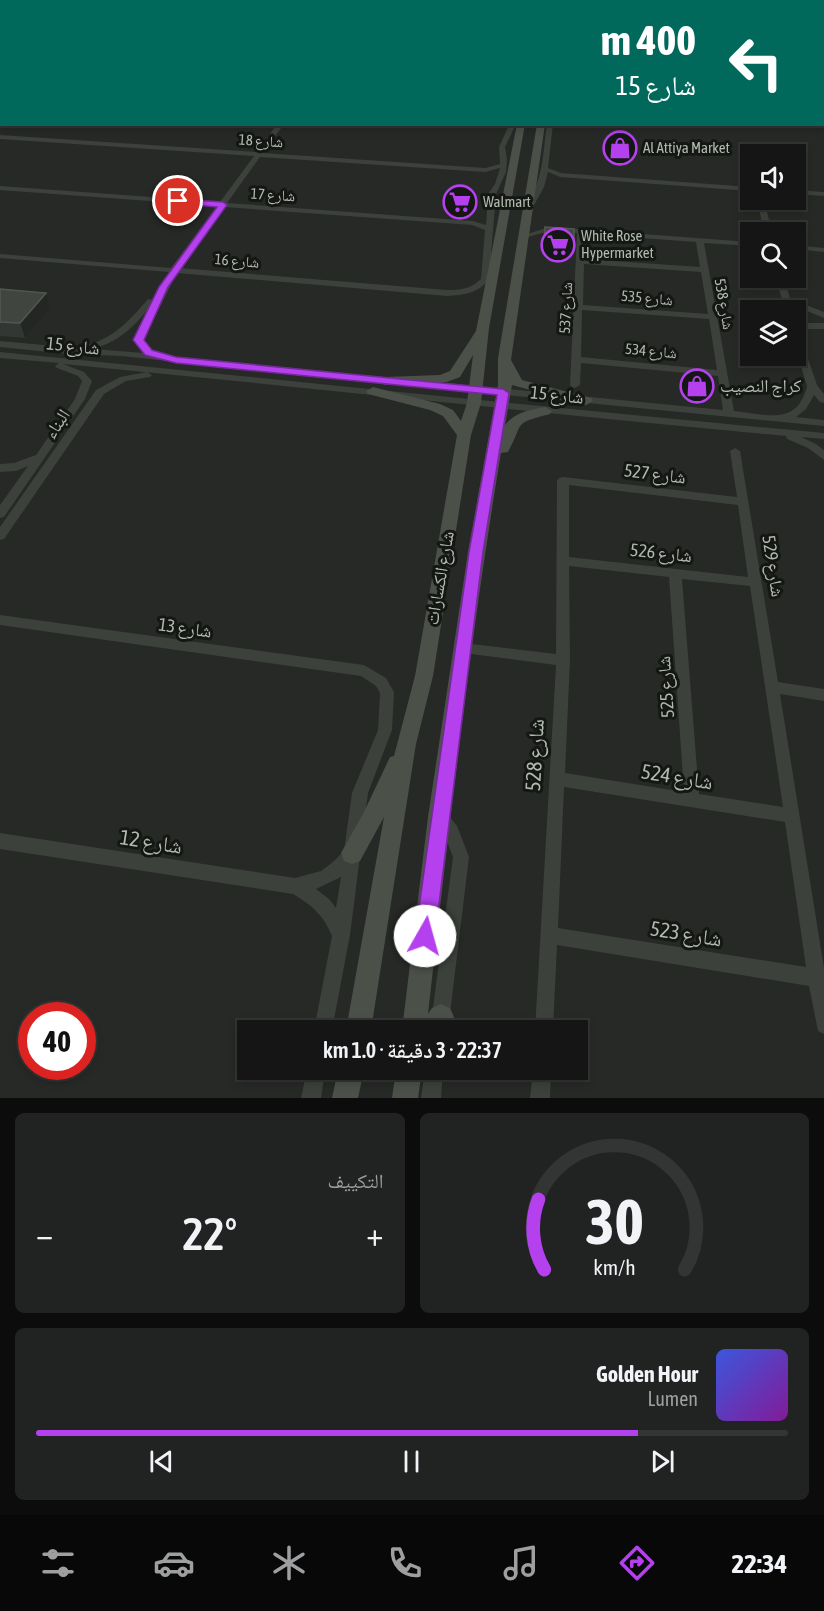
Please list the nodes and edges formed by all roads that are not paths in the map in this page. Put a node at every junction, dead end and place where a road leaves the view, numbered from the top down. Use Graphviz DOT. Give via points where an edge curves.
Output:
graph roads {
  1 [pos="279,126"];
  2 [pos="495,126"];
  3 [pos="513,126"];
  4 [pos="520,126"];
  5 [pos="541,126"];
  6 [pos="550,126"];
  7 [pos="514,135"];
  8 [pos="0,137"];
  9 [pos="537,153"];
  10 [pos="260,154"];
  11 [pos="504,161"];
  12 [pos="545,166"];
  13 [pos="485,170"];
  14 [pos="560,175"];
  15 [pos="543,180"];
  16 [pos="500,181"];
  17 [pos="0,188"];
  18 [pos="740,188"];
  19 [pos="806,193"];
  20 [pos="824,194"];
  21 [pos="223,205"];
  22 [pos="530,205"];
  23 [pos="506,213"];
  24 [pos="490,216"];
  25 [pos="473,223"];
  26 [pos="489,229"];
  27 [pos="581,231"];
  28 [pos="525,236"];
  29 [pos="700,240"];
  30 [pos="740,243"];
  31 [pos="806,249"];
  32 [pos="824,250"];
  33 [pos="0,256"];
  34 [pos="581,261"];
  35 [pos="174,270"];
  36 [pos="704,270"];
  37 [pos="164,287"];
  38 [pos="579,307"];
  39 [pos="806,308"];
  40 [pos="824,315"];
  41 [pos="712,317"];
  42 [pos="806,326"];
  43 [pos="824,326"];
  44 [pos="483,328"];
  45 [pos="0,344"];
  46 [pos="68,351"];
  47 [pos="0,355"];
  48 [pos="30,358"];
  49 [pos="504,358"];
  50 [pos="176,360"];
  51 [pos="577,360"];
  52 [pos="806,366"];
  53 [pos="170,373"];
  54 [pos="722,373"];
  55 [pos="386,381"];
  56 [pos="575,385"];
  57 [pos="812,386"];
  58 [pos="373,391"];
  59 [pos="475,396"];
  60 [pos="502,400"];
  61 [pos="586,400"];
  62 [pos="824,400"];
  63 [pos="545,411"];
  64 [pos="729,414"];
  65 [pos="782,419"];
  66 [pos="824,423"];
  67 [pos="782,433"];
  68 [pos="464,435"];
  69 [pos="824,436"];
  70 [pos="735,451"];
  71 [pos="39,455"];
  72 [pos="824,456"];
  73 [pos="3,468"];
  74 [pos="563,481"];
  75 [pos="20,488"];
  76 [pos="487,489"];
  77 [pos="743,502"];
  78 [pos="0,514"];
  79 [pos="0,536"];
  80 [pos="563,561"];
  81 [pos="675,572"];
  82 [pos="755,582"];
  83 [pos="0,620"];
  84 [pos="463,648"];
  85 [pos="563,660"];
  86 [pos="772,687"];
  87 [pos="824,695"];
  88 [pos="406,744"];
  89 [pos="556,779"];
  90 [pos="692,800"];
  91 [pos="791,816"];
  92 [pos="439,817"];
  93 [pos="0,841"];
  94 [pos="352,853"];
  95 [pos="295,886"];
  96 [pos="549,934"];
  97 [pos="341,935"];
  98 [pos="817,978"];
  99 [pos="325,1020"];
  100 [pos="360,1020"];
  101 [pos="415,1020"];
  102 [pos="439,1020"];
  103 [pos="545,1020"];
  104 [pos="824,1025"];
  105 [pos="314,1080"];
  106 [pos="349,1080"];
  107 [pos="408,1080"];
  108 [pos="433,1080"];
  109 [pos="541,1080"];
  110 [pos="310,1098"];
  111 [pos="345,1098"];
  112 [pos="405,1098"];
  113 [pos="431,1098"];
  114 [pos="540,1098"];
  1 -- 10 [label="street"];
  2 -- 7 [label="street"];
  3 -- 7 [label="street"];
  4 -- 7 [label="street, شارع الكسارات"];
  5 -- 9 [label="street, شارع الكسارات"];
  6 -- 12 [label="street"];
  7 -- 11 [label="street"];
  7 -- 23 [label="street, شارع الكسارات"];
  8 -- 10 [label="street, شارع 18"];
  9 -- 12 [label="street"];
  9 -- 22 [label="street, شارع الكسارات"];
  10 -- 13 [label="street, شارع 18"];
  10 -- 21 [label="street"];
  11 -- 13 [label="street, شارع 18"];
  11 -- 16 [label="street"];
  12 -- 14 [label="street"];
  12 -- 15 [label="street"];
  13 -- 16 [label="street, شارع 18"];
  14 -- 15 [label="street"];
  14 -- 18 [label="street"];
  15 -- 22 [label="street"];
  16 -- 23 [label="street"];
  16 -- 24 [label="street" via="492,194"];
  17 -- 21 [label="street, شارع 17"];
  19 -- 20 [label="street"];
  21 -- 25 [label="street, شارع 17"];
  21 -- 35 [label="street"];
  22 -- 28 [label="street, شارع الكسارات"];
  23 -- 44 [label="street, شارع الكسارات"];
  24 -- 25 [label="street, شارع 17"];
  24 -- 26 [label="street"];
  25 -- 26 [label="street, شارع 17"];
  26 -- 35 [label="street, شارع 16" via="482,284 447,293"];
  27 -- 28 [label="street" via="549,229"];
  27 -- 29 [label="street"];
  27 -- 34 [label="street, شارع 537"];
  28 -- 49 [label="street, شارع الكسارات"];
  29 -- 30 [label="street"];
  29 -- 36 [label="street, شارع 538"];
  31 -- 32 [label="street"];
  33 -- 35 [label="street, شارع 16"];
  34 -- 36 [label="street"];
  34 -- 38 [label="street, شارع 537"];
  35 -- 37 [label="street"];
  36 -- 41 [label="street, شارع 538"];
  37 -- 46 [label="street" via="121,335 104,344"];
  37 -- 50 [label="street" via="138,340 148,352"];
  38 -- 41 [label="street, شارع 535"];
  38 -- 51 [label="street, شارع 537"];
  39 -- 40 [label="street"];
  41 -- 54 [label="street, شارع 538"];
  42 -- 43 [label="street"];
  44 -- 55 [label="street" via="455,374 442,379"];
  44 -- 59 [label="street, شارع الكسارات"];
  45 -- 46 [label="street, شارع 15"];
  46 -- 50 [label="street, شارع 15" via="122,352"];
  47 -- 48 [label="street, شارع 15"];
  48 -- 53 [label="street, شارع 15"];
  48 -- 71 [label="street, البناء" via="67,368 87,381 80,399"];
  49 -- 60 [label="street, شارع الكسارات"];
  49 -- 61 [label="street" via="516,383"];
  50 -- 55 [label="street, شارع 15"];
  51 -- 54 [label="street, شارع 534"];
  51 -- 56 [label="street, شارع 537"];
  52 -- 57 [label="street"];
  53 -- 58 [label="street, شارع 15"];
  53 -- 79 [label="street, البناء" via="123,379 100,392"];
  54 -- 64 [label="street"];
  55 -- 59 [label="street, شارع 15"];
  57 -- 62 [label="street"];
  57 -- 65 [label="street" via="809,402"];
  58 -- 59 [label="street, شارع 15"];
  58 -- 68 [label="street" via="448,412"];
  59 -- 60 [label="street, شارع 15"];
  59 -- 68 [label="street, شارع الكسارات"];
  60 -- 61 [label="street, شارع 15"];
  60 -- 63 [label="street, شارع 15"];
  60 -- 76 [label="street, شارع الكسارات"];
  61 -- 64 [label="street, شارع 15"];
  63 -- 67 [label="street, شارع 15"];
  63 -- 76 [label="street" via="525,415 508,430 501,460"];
  64 -- 65 [label="street, شارع 15"];
  65 -- 66 [label="street, شارع 15"];
  67 -- 69 [label="street, شارع 15"];
  67 -- 72 [label="street" via="812,446"];
  68 -- 88 [label="street, شارع الكسارات" via="424,676"];
  70 -- 77 [label="street, شارع 529"];
  71 -- 73 [label="street" via="34,460"];
  71 -- 75 [label="street, البناء"];
  73 -- 75 [label="street" via="15,477"];
  74 -- 77 [label="street, شارع 527"];
  74 -- 80 [label="street, شارع 528"];
  75 -- 78 [label="street, البناء"];
  76 -- 84 [label="street, شارع الكسارات"];
  77 -- 82 [label="street, شارع 529"];
  80 -- 81 [label="street, شارع 526"];
  80 -- 85 [label="street, شارع 528"];
  81 -- 82 [label="street, شارع 526"];
  81 -- 90 [label="street, شارع 525"];
  82 -- 86 [label="street, شارع 529"];
  83 -- 94 [label="street, شارع 13" via="364,671 381,682 387,692 385,730 360,793"];
  84 -- 85 [label="street"];
  84 -- 92 [label="street, شارع الكسارات"];
  85 -- 89 [label="street, شارع 528"];
  86 -- 87 [label="street"];
  86 -- 91 [label="street, شارع 529"];
  88 -- 94 [label="street"];
  88 -- 100 [label="street, شارع الكسارات"];
  89 -- 90 [label="street, شارع 524"];
  89 -- 96 [label="street, شارع 528"];
  90 -- 91 [label="street, شارع 524"];
  91 -- 98 [label="street, شارع 529"];
  92 -- 101 [label="street, شارع الكسارات"];
  92 -- 102 [label="street" via="454,837 461,857"];
  93 -- 95 [label="street, شارع 12"];
  94 -- 95 [label="street, شارع 12" via="342,867 322,880"];
  94 -- 97 [label="street"];
  95 -- 97 [label="street, شارع 12" via="330,910"];
  96 -- 98 [label="street, شارع 523"];
  96 -- 103 [label="street, شارع 528"];
  97 -- 99 [label="street"];
  98 -- 104 [label="street, شارع 529"];
  105 -- 110 [label="street"];
  106 -- 111 [label="street"];
  107 -- 112 [label="street"];
  108 -- 113 [label="street"];
  109 -- 114 [label="street"];
}
